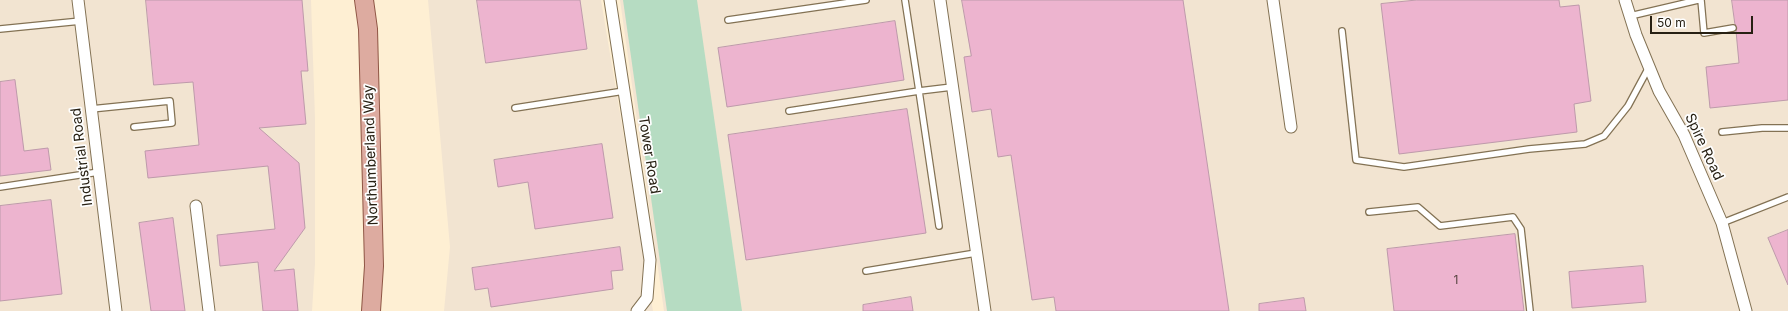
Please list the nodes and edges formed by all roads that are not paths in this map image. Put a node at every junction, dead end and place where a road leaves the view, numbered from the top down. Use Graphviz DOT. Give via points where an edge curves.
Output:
graph roads {
  1 [pos="78,0"];
  2 [pos="364,0"];
  3 [pos="610,0"];
  4 [pos="866,0"];
  5 [pos="905,0"];
  6 [pos="940,0"];
  7 [pos="1273,0"];
  8 [pos="1625,0"];
  9 [pos="1698,0"];
  10 [pos="1701,0"];
  11 [pos="1630,16"];
  12 [pos="728,20"];
  13 [pos="81,21"];
  14 [pos="1733,28"];
  15 [pos="0,29"];
  16 [pos="1342,31"];
  17 [pos="1649,66"];
  18 [pos="952,86"];
  19 [pos="624,91"];
  20 [pos="918,91"];
  21 [pos="515,108"];
  22 [pos="91,109"];
  23 [pos="789,111"];
  24 [pos="134,127"];
  25 [pos="1291,127"];
  26 [pos="1788,129"];
  27 [pos="1722,132"];
  28 [pos="99,172"];
  29 [pos="0,187"];
  30 [pos="1788,197"];
  31 [pos="196,206"];
  32 [pos="1369,212"];
  33 [pos="1722,223"];
  34 [pos="939,226"];
  35 [pos="976,253"];
  36 [pos="866,271"];
  37 [pos="116,311"];
  38 [pos="210,311"];
  39 [pos="371,311"];
  40 [pos="637,311"];
  41 [pos="984,311"];
  42 [pos="1530,311"];
  43 [pos="1746,311"];
  1 -- 13 [label="street, Industrial Road"];
  2 -- 39 [label="main road, Northumberland Way" via="368,29 374,266"];
  3 -- 19 [label="street, Tower Road"];
  4 -- 12 [label="lane"];
  5 -- 20 [label="lane"];
  6 -- 18 [label="street"];
  7 -- 25 [label="street"];
  8 -- 11 [label="street, Spire Road"];
  9 -- 11 [label="lane"];
  10 -- 14 [label="lane" via="1704,32"];
  11 -- 17 [label="street, Spire Road"];
  13 -- 15 [label="lane"];
  13 -- 22 [label="street, Industrial Road"];
  16 -- 17 [label="lane" via="1356,160 1404,167 1529,149 1584,144 1604,136 1628,106"];
  17 -- 33 [label="street, Spire Road" via="1684,135"];
  18 -- 20 [label="lane"];
  18 -- 35 [label="street"];
  19 -- 21 [label="lane"];
  19 -- 40 [label="street, Tower Road" via="650,260 647,298"];
  20 -- 23 [label="lane"];
  20 -- 34 [label="lane"];
  22 -- 24 [label="lane" via="170,100 172,123"];
  22 -- 28 [label="street, Industrial Road"];
  26 -- 27 [label="lane" via="1762,128"];
  28 -- 29 [label="lane"];
  28 -- 37 [label="street, Industrial Road"];
  30 -- 33 [label="lane"];
  31 -- 38 [label="street"];
  32 -- 42 [label="lane" via="1418,207 1440,226 1513,217 1521,228"];
  33 -- 43 [label="street, Spire Road"];
  35 -- 36 [label="lane"];
  35 -- 41 [label="street"];
}
